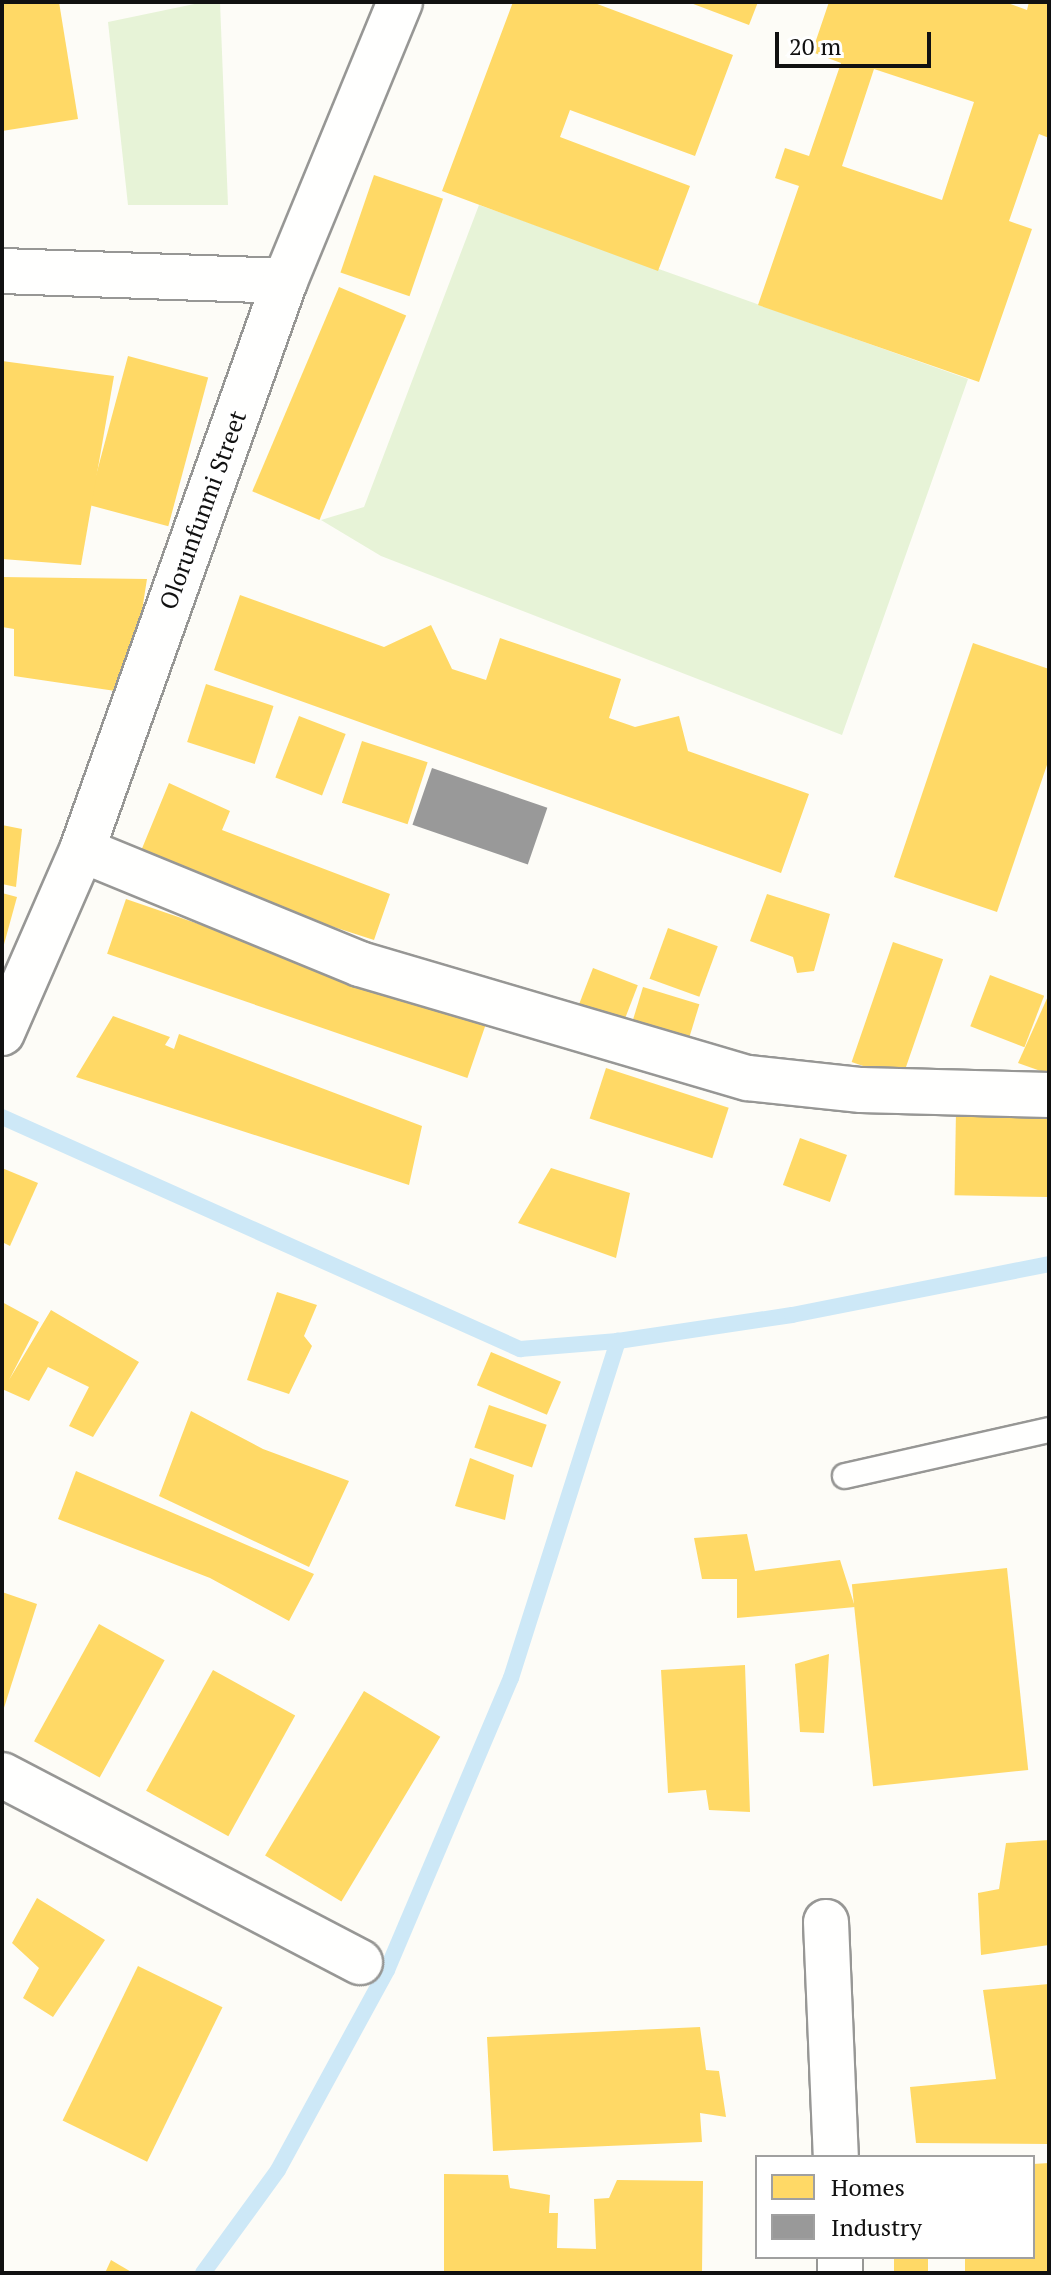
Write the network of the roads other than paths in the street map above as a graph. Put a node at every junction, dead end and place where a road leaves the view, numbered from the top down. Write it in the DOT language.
graph roads {
  1 [pos="400,2"];
  2 [pos="2,271"];
  3 [pos="285,281"];
  4 [pos="82,850"];
  5 [pos="5,1026"];
  6 [pos="1049,1095"];
  7 [pos="1049,1430"];
  8 [pos="845,1476"];
  9 [pos="2,1775"];
  10 [pos="826,1922"];
  11 [pos="360,1962"];
  12 [pos="836,2155"];
  1 -- 3 [label="street, Olorunfunmi Street"];
  2 -- 3 [label="street"];
  3 -- 4 [label="street, Olorunfunmi Street"];
  4 -- 5 [label="street, Olorunfunmi Street"];
  4 -- 6 [label="street"];
  7 -- 8 [label="lane"];
  9 -- 11 [label="street"];
  10 -- 12 [label="street"];
}
